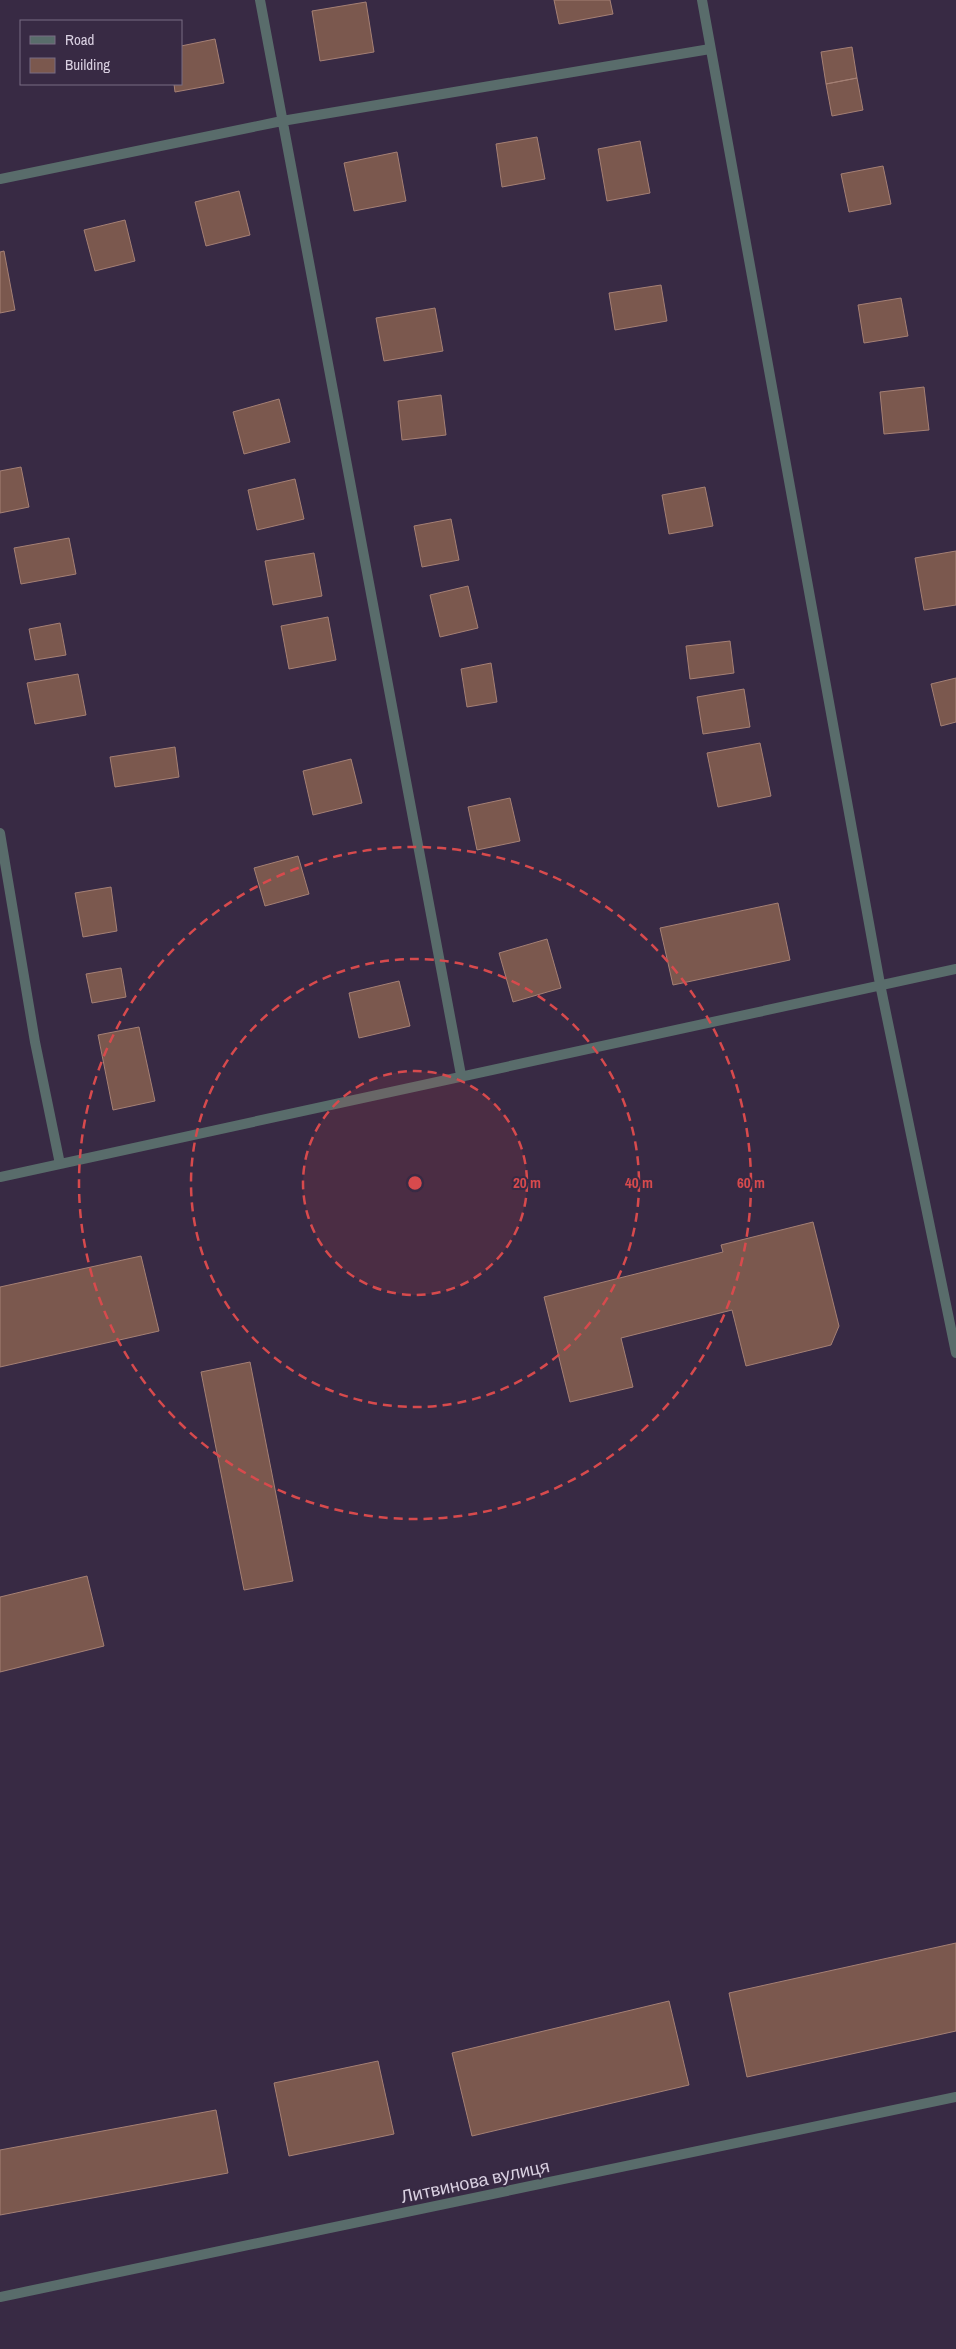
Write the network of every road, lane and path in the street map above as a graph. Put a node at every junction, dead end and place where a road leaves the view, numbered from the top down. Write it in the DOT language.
graph roads {
  1 [pos="260,0"];
  2 [pos="702,0"];
  3 [pos="710,49"];
  4 [pos="282,121"];
  5 [pos="0,179"];
  6 [pos="0,833"];
  7 [pos="956,968"];
  8 [pos="880,984"];
  9 [pos="461,1075"];
  10 [pos="60,1164"];
  11 [pos="0,1177"];
  12 [pos="956,1353"];
  13 [pos="956,2097"];
  14 [pos="0,2296"];
  1 -- 4 [label="street"];
  2 -- 3 [label="street"];
  3 -- 4 [label="street"];
  3 -- 8 [label="street"];
  4 -- 5 [label="street"];
  4 -- 9 [label="street"];
  6 -- 10 [label="street"];
  7 -- 8 [label="street"];
  8 -- 9 [label="street"];
  8 -- 12 [label="street"];
  9 -- 10 [label="street"];
  10 -- 11 [label="street"];
  13 -- 14 [label="street, Литвинова вулиця"];
}
